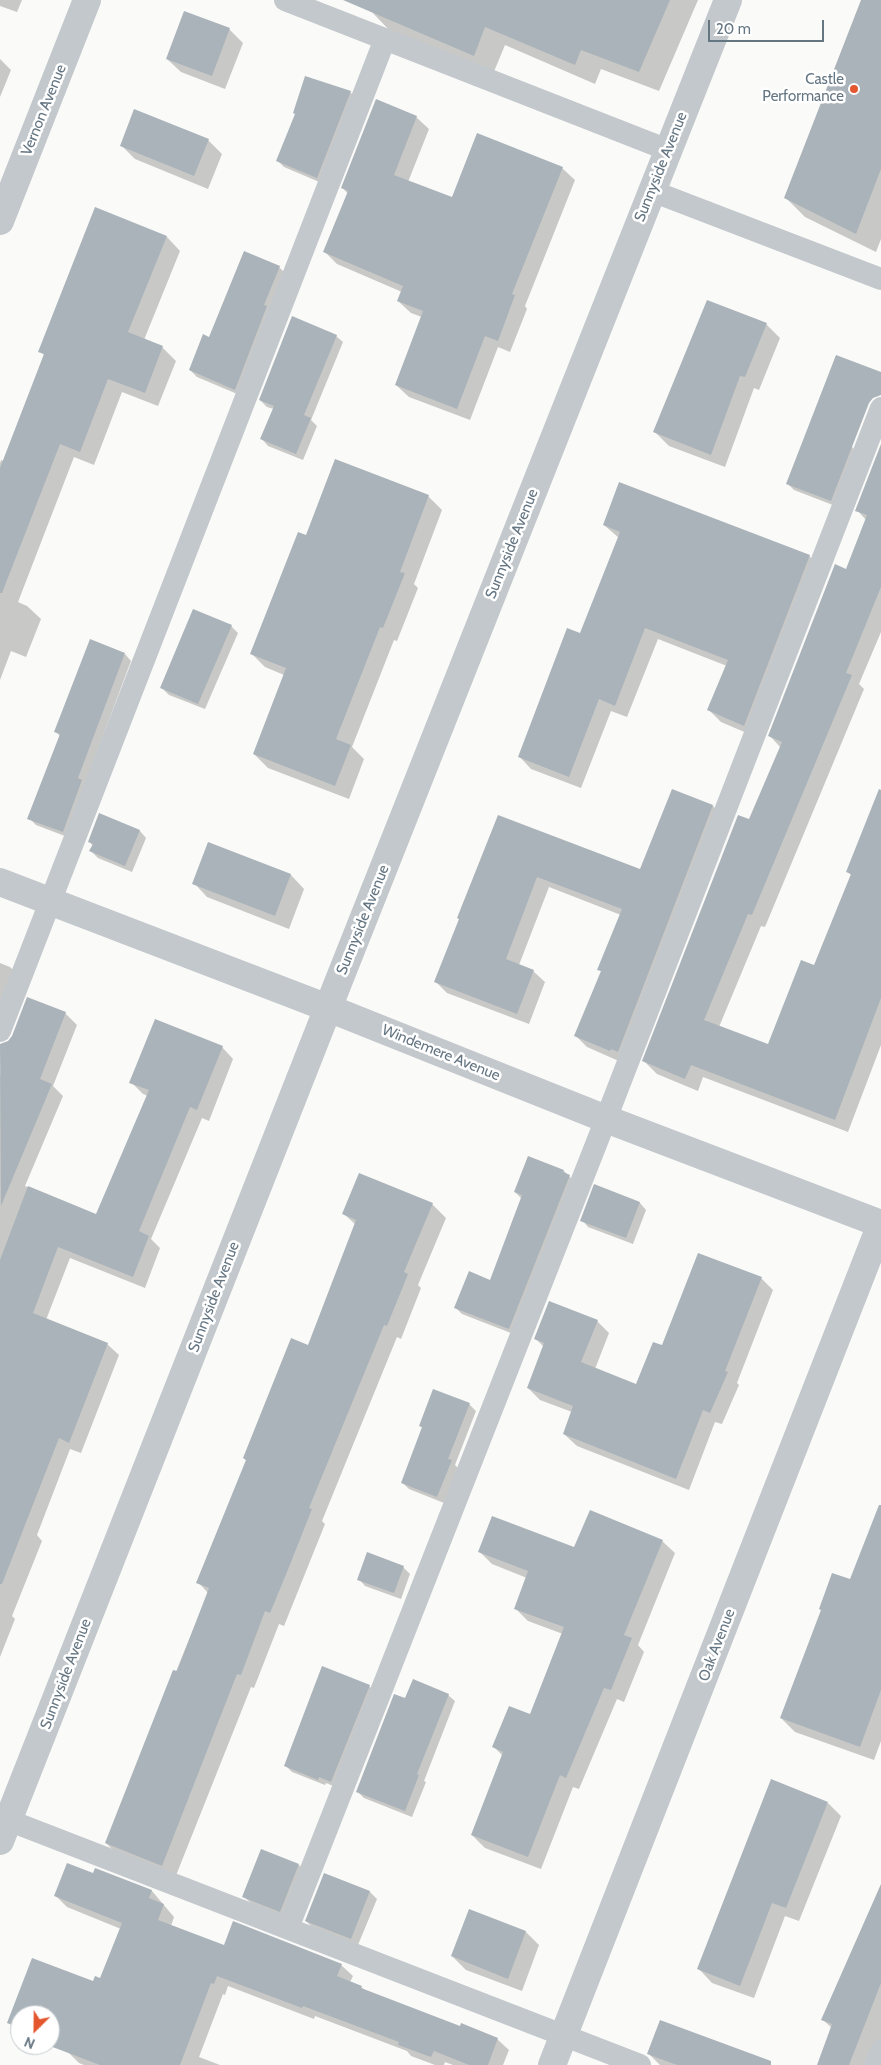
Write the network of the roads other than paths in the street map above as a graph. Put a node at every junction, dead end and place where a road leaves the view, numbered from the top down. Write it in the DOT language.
graph roads {
  1 [pos="87,0"];
  2 [pos="285,0"];
  3 [pos="728,0"];
  4 [pos="385,39"];
  5 [pos="668,150"];
  6 [pos="652,191"];
  7 [pos="0,221"];
  8 [pos="881,279"];
  9 [pos="881,408"];
  10 [pos="0,882"];
  11 [pos="50,902"];
  12 [pos="328,1008"];
  13 [pos="0,1031"];
  14 [pos="606,1119"];
  15 [pos="881,1224"];
  16 [pos="3,1826"];
  17 [pos="288,1928"];
  18 [pos="564,2035"];
  19 [pos="881,2050"];
  20 [pos="552,2065"];
  21 [pos="640,2065"];
  22 [pos="875,2065"];
  1 -- 7 [label="street, Vernon Avenue"];
  2 -- 4 [label="lane"];
  3 -- 5 [label="street, Sunnyside Avenue"];
  4 -- 5 [label="lane"];
  4 -- 11 [label="lane"];
  5 -- 6 [label="street, Sunnyside Avenue"];
  6 -- 8 [label="lane"];
  6 -- 12 [label="street, Sunnyside Avenue"];
  9 -- 14 [label="lane"];
  10 -- 11 [label="street, Windemere Avenue"];
  11 -- 12 [label="street, Windemere Avenue"];
  11 -- 13 [label="lane"];
  12 -- 14 [label="street, Windemere Avenue"];
  12 -- 16 [label="street, Sunnyside Avenue"];
  14 -- 15 [label="street, Windemere Avenue"];
  14 -- 17 [label="lane"];
  15 -- 18 [label="street, Oak Avenue"];
  16 -- 17 [label="lane"];
  17 -- 18 [label="lane"];
  18 -- 20 [label="street, Oak Avenue"];
  18 -- 21 [label="lane"];
  19 -- 22 [label="lane"];
}
